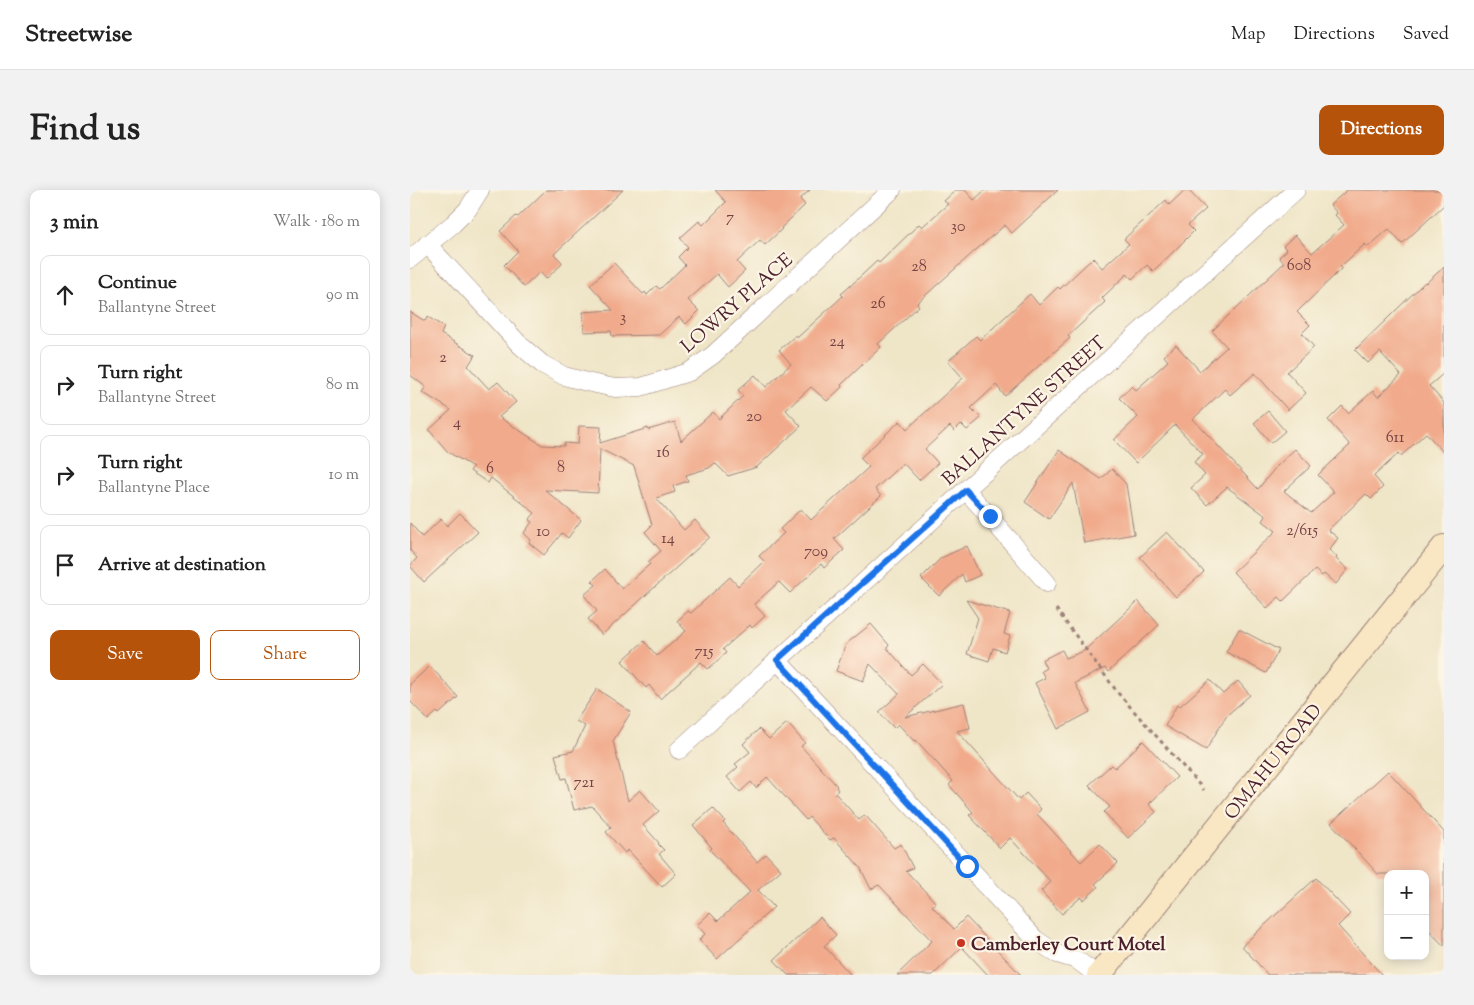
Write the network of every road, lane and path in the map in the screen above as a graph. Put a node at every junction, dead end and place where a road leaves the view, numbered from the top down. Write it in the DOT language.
graph roads {
  1 [pos="480,190"];
  2 [pos="892,190"];
  3 [pos="1296,190"];
  4 [pos="427,244"];
  5 [pos="410,259"];
  6 [pos="966,490"];
  7 [pos="1444,547"];
  8 [pos="1047,583"];
  9 [pos="1056,609"];
  10 [pos="777,660"];
  11 [pos="679,750"];
  12 [pos="1204,790"];
  13 [pos="1098,975"];
  1 -- 4 [label="street"];
  2 -- 4 [label="street, LOWRY PLACE"];
  3 -- 6 [label="street, BALLANTYNE STREET"];
  4 -- 5 [label="street"];
  6 -- 8 [label="street"];
  6 -- 10 [label="street, BALLANTYNE STREET"];
  7 -- 13 [label="main road, OMAHU ROAD"];
  9 -- 12 [label="path"];
  10 -- 11 [label="street, BALLANTYNE STREET"];
  10 -- 13 [label="street"];
}
